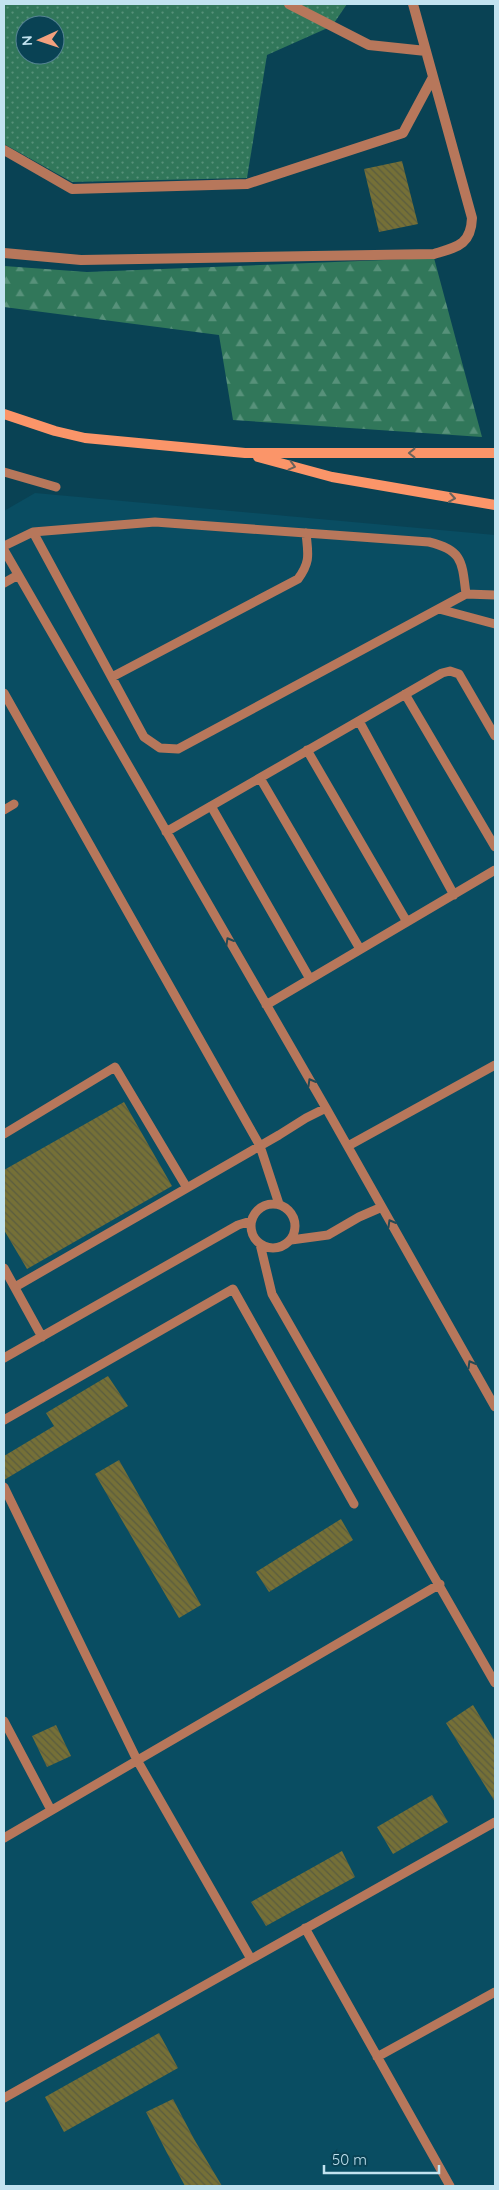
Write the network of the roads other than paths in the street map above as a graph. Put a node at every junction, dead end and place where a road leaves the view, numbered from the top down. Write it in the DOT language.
graph roads {
  1 [pos="289,4"];
  2 [pos="413,4"];
  3 [pos="426,51"];
  4 [pos="432,77"];
  5 [pos="4,150"];
  6 [pos="4,253"];
  7 [pos="4,414"];
  8 [pos="245,453"];
  9 [pos="495,453"];
  10 [pos="4,472"];
  11 [pos="56,487"];
  12 [pos="495,505"];
  13 [pos="33,532"];
  14 [pos="306,533"];
  15 [pos="4,548"];
  16 [pos="18,575"];
  17 [pos="4,583"];
  18 [pos="466,594"];
  19 [pos="495,595"];
  20 [pos="439,609"];
  21 [pos="495,624"];
  22 [pos="112,677"];
  23 [pos="4,693"];
  24 [pos="405,694"];
  25 [pos="359,721"];
  26 [pos="495,736"];
  27 [pos="308,750"];
  28 [pos="260,778"];
  29 [pos="14,804"];
  30 [pos="211,806"];
  31 [pos="4,810"];
  32 [pos="166,832"];
  33 [pos="495,848"];
  34 [pos="495,870"];
  35 [pos="454,895"];
  36 [pos="407,922"];
  37 [pos="360,949"];
  38 [pos="310,979"];
  39 [pos="266,1005"];
  40 [pos="495,1065"];
  41 [pos="326,1108"];
  42 [pos="4,1134"];
  43 [pos="260,1146"];
  44 [pos="348,1146"];
  45 [pos="187,1188"];
  46 [pos="279,1204"];
  47 [pos="382,1207"];
  48 [pos="251,1221"];
  49 [pos="291,1240"];
  50 [pos="260,1244"];
  51 [pos="4,1268"];
  52 [pos="15,1287"];
  53 [pos="42,1337"];
  54 [pos="4,1358"];
  55 [pos="495,1406"];
  56 [pos="4,1420"];
  57 [pos="4,1487"];
  58 [pos="354,1504"];
  59 [pos="440,1584"];
  60 [pos="495,1683"];
  61 [pos="4,1721"];
  62 [pos="137,1760"];
  63 [pos="51,1810"];
  64 [pos="495,1822"];
  65 [pos="4,1838"];
  66 [pos="305,1928"];
  67 [pos="250,1959"];
  68 [pos="495,1992"];
  69 [pos="377,2057"];
  70 [pos="4,2098"];
  71 [pos="450,2186"];
  1 -- 3 [label="street"];
  2 -- 3 [label="street"];
  3 -- 4 [label="street"];
  4 -- 5 [label="street"];
  4 -- 6 [label="street"];
  7 -- 8 [label="main road"];
  9 -- 8 [label="main road, one-way"];
  8 -- 12 [label="main road, one-way"];
  10 -- 11 [label="lane"];
  13 -- 14 [label="lane"];
  13 -- 15 [label="lane"];
  13 -- 22 [label="lane"];
  14 -- 18 [label="lane"];
  14 -- 22 [label="lane"];
  15 -- 16 [label="lane"];
  16 -- 17 [label="lane"];
  16 -- 32 [label="lane"];
  18 -- 19 [label="lane"];
  18 -- 20 [label="lane"];
  20 -- 21 [label="lane"];
  20 -- 22 [label="lane"];
  23 -- 43 [label="lane"];
  24 -- 25 [label="lane"];
  24 -- 26 [label="lane"];
  24 -- 33 [label="lane"];
  25 -- 27 [label="lane"];
  25 -- 35 [label="lane"];
  27 -- 28 [label="lane"];
  27 -- 36 [label="lane"];
  28 -- 30 [label="lane"];
  28 -- 37 [label="lane"];
  29 -- 31 [label="lane"];
  30 -- 32 [label="lane"];
  30 -- 38 [label="lane"];
  39 -- 32 [label="lane, one-way"];
  34 -- 35 [label="lane"];
  35 -- 36 [label="lane"];
  36 -- 37 [label="lane"];
  37 -- 38 [label="lane"];
  38 -- 39 [label="lane"];
  41 -- 39 [label="lane, one-way"];
  40 -- 44 [label="lane"];
  41 -- 43 [label="lane"];
  41 -- 44 [label="lane"];
  42 -- 45 [label="lane"];
  43 -- 45 [label="lane"];
  43 -- 46 [label="lane"];
  44 -- 47 [label="lane"];
  45 -- 52 [label="lane"];
  46 -- 48 [label="lane"];
  46 -- 49 [label="lane"];
  47 -- 49 [label="lane"];
  55 -- 47 [label="lane, one-way"];
  48 -- 50 [label="lane"];
  48 -- 53 [label="lane"];
  49 -- 50 [label="lane"];
  50 -- 59 [label="lane"];
  51 -- 52 [label="lane"];
  52 -- 53 [label="lane"];
  53 -- 54 [label="lane"];
  56 -- 58 [label="lane"];
  57 -- 62 [label="lane"];
  59 -- 60 [label="lane"];
  59 -- 62 [label="lane"];
  61 -- 63 [label="lane"];
  62 -- 63 [label="lane"];
  62 -- 67 [label="lane"];
  63 -- 65 [label="lane"];
  64 -- 66 [label="lane"];
  66 -- 67 [label="lane"];
  66 -- 69 [label="lane"];
  67 -- 70 [label="lane"];
  68 -- 69 [label="lane"];
  69 -- 71 [label="lane"];
}
